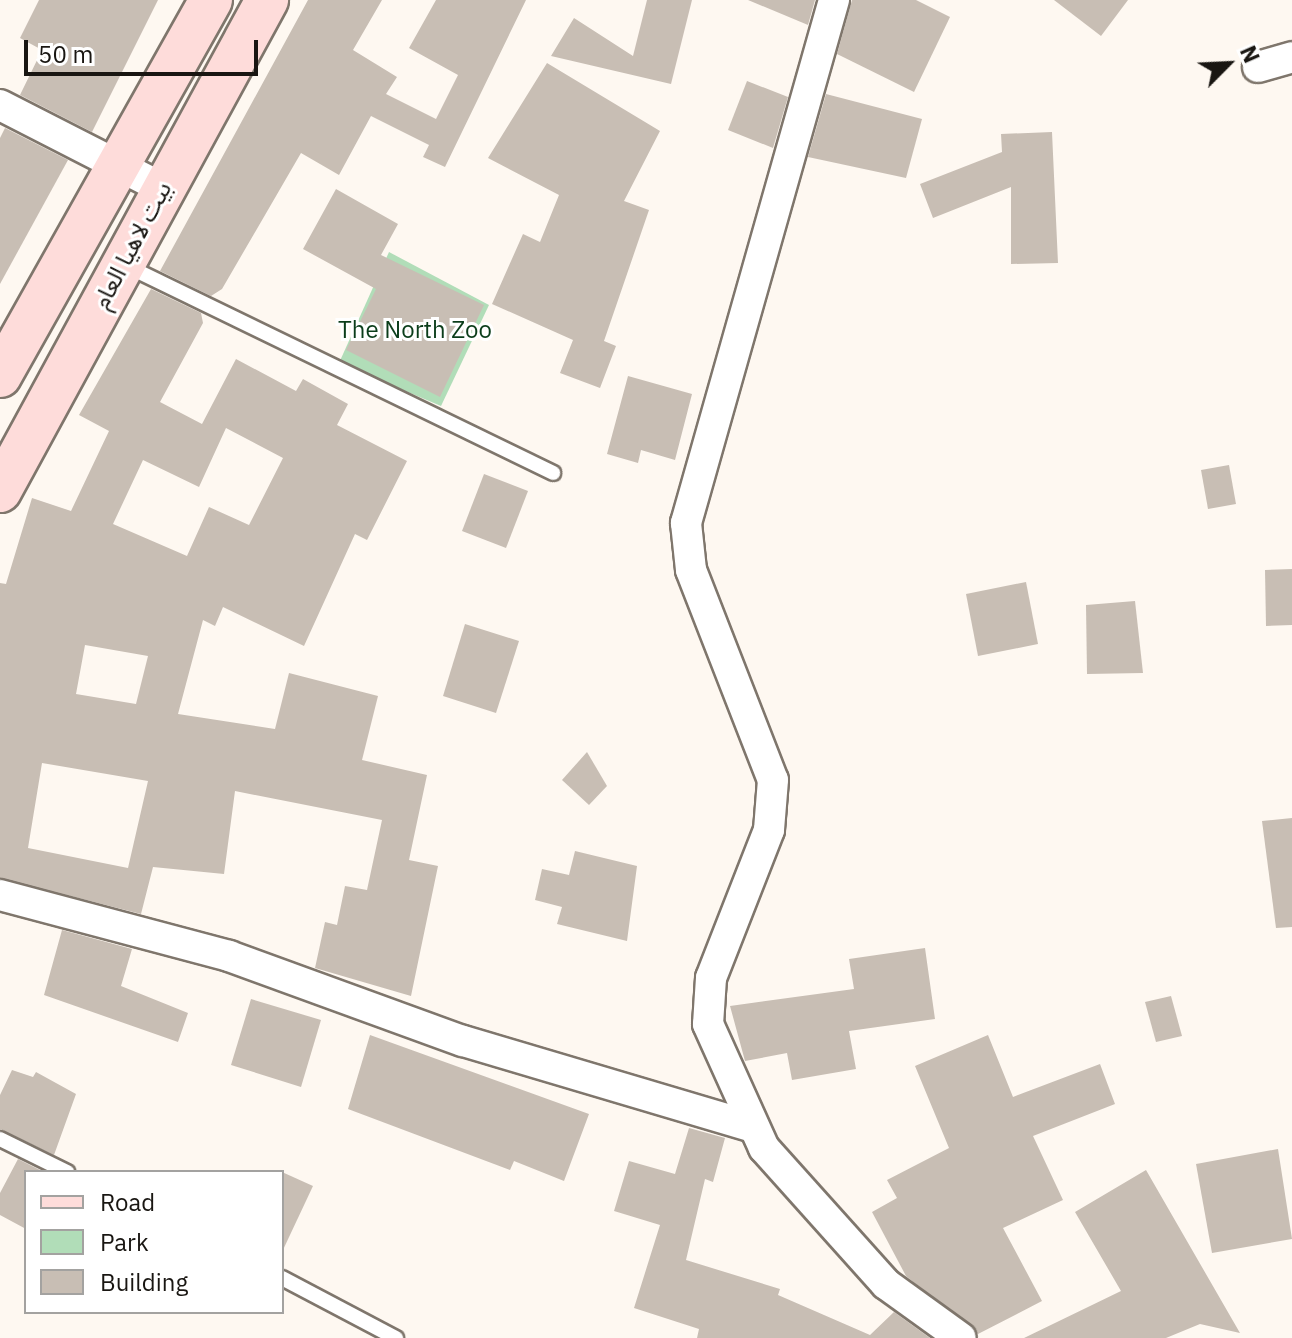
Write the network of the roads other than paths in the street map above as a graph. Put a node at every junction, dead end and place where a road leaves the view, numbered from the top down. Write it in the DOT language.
graph roads {
  1 [pos="211,0"];
  2 [pos="267,0"];
  3 [pos="834,0"];
  4 [pos="1292,57"];
  5 [pos="1258,67"];
  6 [pos="0,105"];
  7 [pos="120,169"];
  8 [pos="162,188"];
  9 [pos="121,264"];
  10 [pos="0,376"];
  11 [pos="553,473"];
  12 [pos="0,491"];
  13 [pos="0,895"];
  14 [pos="754,1127"];
  15 [pos="0,1139"];
  16 [pos="63,1170"];
  17 [pos="284,1279"];
  18 [pos="396,1338"];
  19 [pos="961,1338"];
  1 -- 7 [label="main road, بيت لاهيا العام"];
  2 -- 8 [label="main road, بيت لاهيا العام"];
  3 -- 14 [label="street"];
  4 -- 5 [label="street"];
  6 -- 7 [label="street"];
  7 -- 8 [label="street"];
  7 -- 10 [label="main road, بيت لاهيا العام"];
  8 -- 9 [label="main road, بيت لاهيا العام"];
  9 -- 11 [label="lane"];
  9 -- 12 [label="main road, بيت لاهيا العام"];
  13 -- 14 [label="street"];
  14 -- 19 [label="street"];
  15 -- 16 [label="lane"];
  17 -- 18 [label="lane"];
}
